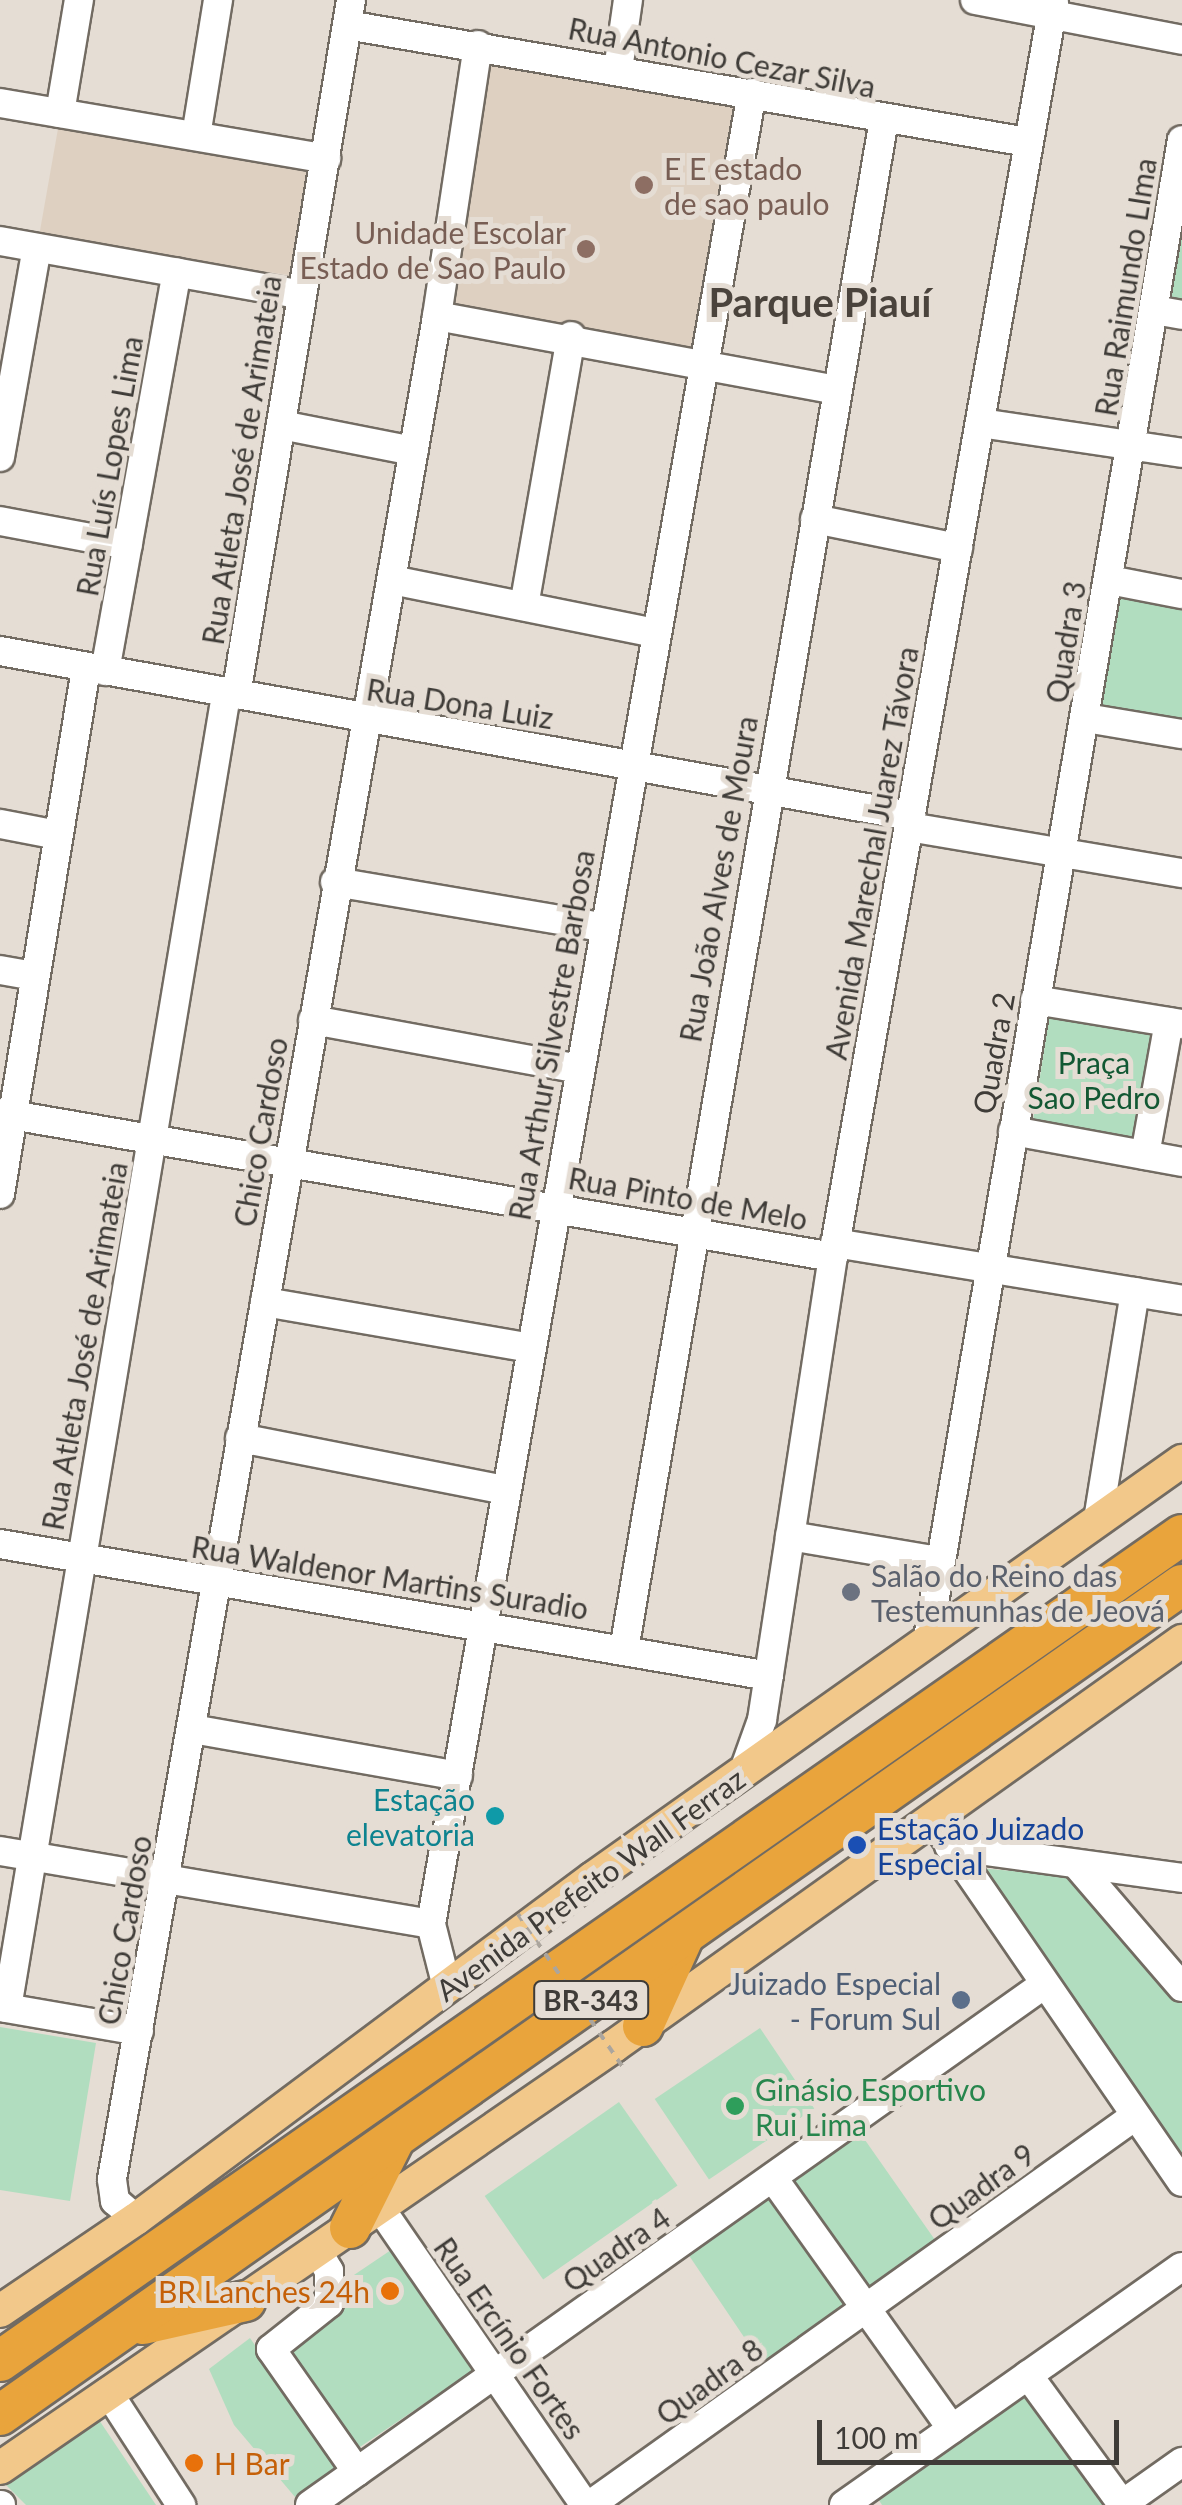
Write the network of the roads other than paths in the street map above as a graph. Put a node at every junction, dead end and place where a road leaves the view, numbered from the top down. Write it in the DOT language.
graph roads {
  1 [pos="79,0"];
  2 [pos="218,0"];
  3 [pos="628,0"];
  4 [pos="975,0"];
  5 [pos="1053,8"];
  6 [pos="349,12"];
  7 [pos="1182,40"];
  8 [pos="478,45"];
  9 [pos="618,70"];
  10 [pos="752,93"];
  11 [pos="0,102"];
  12 [pos="60,113"];
  13 [pos="884,120"];
  14 [pos="196,136"];
  15 [pos="1182,140"];
  16 [pos="1027,142"];
  17 [pos="326,158"];
  18 [pos="1179,179"];
  19 [pos="0,241"];
  20 [pos="37,248"];
  21 [pos="178,272"];
  22 [pos="299,294"];
  23 [pos="1154,310"];
  24 [pos="1182,315"];
  25 [pos="438,316"];
  26 [pos="571,336"];
  27 [pos="705,364"];
  28 [pos="835,390"];
  29 [pos="980,423"];
  30 [pos="281,425"];
  31 [pos="1132,444"];
  32 [pos="413,451"];
  33 [pos="1182,453"];
  34 [pos="0,456"];
  35 [pos="814,519"];
  36 [pos="0,521"];
  37 [pos="128,545"];
  38 [pos="958,548"];
  39 [pos="392,580"];
  40 [pos="1109,580"];
  41 [pos="1182,594"];
  42 [pos="524,606"];
  43 [pos="654,633"];
  44 [pos="0,651"];
  45 [pos="96,670"];
  46 [pos="231,695"];
  47 [pos="1086,718"];
  48 [pos="364,720"];
  49 [pos="1182,734"];
  50 [pos="632,764"];
  51 [pos="766,790"];
  52 [pos="910,821"];
  53 [pos="0,824"];
  54 [pos="57,836"];
  55 [pos="1060,851"];
  56 [pos="1182,873"];
  57 [pos="334,882"];
  58 [pos="602,927"];
  59 [pos="0,970"];
  60 [pos="34,976"];
  61 [pos="1035,1000"];
  62 [pos="312,1020"];
  63 [pos="1176,1023"];
  64 [pos="580,1069"];
  65 [pos="6,1114"];
  66 [pos="1013,1131"];
  67 [pos="152,1142"];
  68 [pos="1145,1154"];
  69 [pos="287,1161"];
  70 [pos="1182,1162"];
  71 [pos="0,1194"];
  72 [pos="554,1206"];
  73 [pos="691,1229"];
  74 [pos="834,1250"];
  75 [pos="989,1265"];
  76 [pos="1136,1292"];
  77 [pos="1182,1300"];
  78 [pos="265,1302"];
  79 [pos="531,1348"];
  80 [pos="240,1438"];
  81 [pos="1182,1461"];
  82 [pos="506,1490"];
  83 [pos="1098,1520"];
  84 [pos="1182,1535"];
  85 [pos="790,1536"];
  86 [pos="0,1544"];
  87 [pos="79,1559"];
  88 [pos="938,1561"];
  89 [pos="216,1581"];
  90 [pos="1182,1584"];
  91 [pos="482,1625"];
  92 [pos="928,1638"];
  93 [pos="1182,1641"];
  94 [pos="624,1650"];
  95 [pos="769,1676"];
  96 [pos="192,1729"];
  97 [pos="772,1732"];
  98 [pos="458,1776"];
  99 [pos="941,1833"];
  100 [pos="0,1851"];
  101 [pos="29,1856"];
  102 [pos="1077,1864"];
  103 [pos="1182,1878"];
  104 [pos="166,1879"];
  105 [pos="431,1924"];
  106 [pos="684,1935"];
  107 [pos="1042,1986"];
  108 [pos="447,1987"];
  109 [pos="1182,1987"];
  110 [pos="3,2008"];
  111 [pos="643,2026"];
  112 [pos="139,2031"];
  113 [pos="1135,2116"];
  114 [pos="396,2136"];
  115 [pos="773,2178"];
  116 [pos="1182,2182"];
  117 [pos="365,2218"];
  118 [pos="136,2219"];
  119 [pos="318,2252"];
  120 [pos="1182,2267"];
  121 [pos="245,2302"];
  122 [pos="865,2309"];
  123 [pos="0,2311"];
  124 [pos="125,2328"];
  125 [pos="0,2361"];
  126 [pos="496,2373"];
  127 [pos="1028,2375"];
  128 [pos="108,2392"];
  129 [pos="0,2415"];
  130 [pos="952,2429"];
  131 [pos="1182,2462"];
  132 [pos="0,2468"];
  133 [pos="358,2472"];
  134 [pos="860,2500"];
  135 [pos="1121,2504"];
  136 [pos="181,2505"];
  137 [pos="310,2505"];
  138 [pos="588,2505"];
  1 -- 12 [label="street"];
  2 -- 14 [label="street"];
  3 -- 9 [label="street"];
  4 -- 5 [label="street"];
  5 -- 7 [label="street"];
  5 -- 16 [label="street, Avenida Marechal Juarez Távora"];
  6 -- 8 [label="street, Rua Antonio Cezar Silva"];
  6 -- 17 [label="street, Rua Atleta José de Arimateia"];
  8 -- 9 [label="street, Rua Antonio Cezar Silva"];
  8 -- 25 [label="street, Chico Cardoso"];
  9 -- 10 [label="street, Rua Antonio Cezar Silva"];
  10 -- 13 [label="street, Rua Antonio Cezar Silva"];
  10 -- 27 [label="street, Rua Arthur Silvestre Barbosa"];
  11 -- 12 [label="street"];
  12 -- 14 [label="street"];
  13 -- 16 [label="street, Rua Antonio Cezar Silva"];
  13 -- 28 [label="street, Rua João Alves de Moura"];
  14 -- 17 [label="street"];
  15 -- 18 [label="street, Rua Raimundo LIma"];
  16 -- 29 [label="street, Avenida Marechal Juarez Távora"];
  17 -- 22 [label="street, Rua Atleta José de Arimateia"];
  18 -- 23 [label="street, Rua Raimundo LIma"];
  19 -- 20 [label="street"];
  20 -- 21 [label="street"];
  20 -- 34 [label="street"];
  21 -- 22 [label="street"];
  21 -- 37 [label="street, Rua Luís Lopes Lima"];
  22 -- 30 [label="street, Rua Atleta José de Arimateia"];
  23 -- 24 [label="street"];
  23 -- 31 [label="street, Rua Raimundo LIma"];
  25 -- 26 [label="street"];
  25 -- 32 [label="street, Chico Cardoso"];
  26 -- 27 [label="street"];
  26 -- 42 [label="street"];
  27 -- 28 [label="street"];
  27 -- 43 [label="street, Rua Arthur Silvestre Barbosa"];
  28 -- 35 [label="street, Rua João Alves de Moura"];
  29 -- 31 [label="street"];
  29 -- 38 [label="street, Avenida Marechal Juarez Távora"];
  30 -- 32 [label="street"];
  30 -- 46 [label="street, Rua Atleta José de Arimateia"];
  31 -- 33 [label="street"];
  31 -- 40 [label="street, Quadra 3"];
  32 -- 39 [label="street, Chico Cardoso"];
  35 -- 38 [label="street"];
  35 -- 51 [label="street, Rua João Alves de Moura"];
  36 -- 37 [label="street"];
  37 -- 45 [label="street, Rua Luís Lopes Lima"];
  38 -- 52 [label="street, Avenida Marechal Juarez Távora"];
  39 -- 42 [label="street"];
  39 -- 48 [label="street, Chico Cardoso"];
  40 -- 41 [label="street"];
  40 -- 47 [label="street, Quadra 3"];
  42 -- 43 [label="street"];
  43 -- 50 [label="street, Rua Arthur Silvestre Barbosa"];
  44 -- 45 [label="street, Rua Dona Luiz"];
  45 -- 46 [label="street, Rua Dona Luiz"];
  45 -- 54 [label="street, Rua Luís Lopes Lima"];
  46 -- 48 [label="street, Rua Dona Luiz"];
  46 -- 67 [label="street, Rua Atleta José de Arimateia"];
  47 -- 49 [label="street"];
  47 -- 55 [label="street, Quadra 3"];
  48 -- 50 [label="street, Rua Dona Luiz"];
  48 -- 57 [label="street, Chico Cardoso"];
  50 -- 51 [label="street, Rua Dona Luiz"];
  50 -- 58 [label="street, Rua Arthur Silvestre Barbosa"];
  51 -- 52 [label="street, Rua Dona Luiz"];
  51 -- 73 [label="street, Rua João Alves de Moura"];
  52 -- 55 [label="street, Rua Dona Luiz"];
  52 -- 74 [label="street, Avenida Marechal Juarez Távora"];
  53 -- 54 [label="street"];
  54 -- 60 [label="street, Rua Luís Lopes Lima"];
  55 -- 56 [label="street, Rua Dona Luiz"];
  55 -- 61 [label="street, Quadra 2"];
  57 -- 58 [label="street"];
  57 -- 62 [label="street, Chico Cardoso"];
  58 -- 64 [label="street, Rua Arthur Silvestre Barbosa"];
  59 -- 60 [label="street"];
  60 -- 65 [label="street, Rua Luís Lopes Lima"];
  61 -- 63 [label="street"];
  61 -- 66 [label="street, Quadra 2"];
  62 -- 64 [label="street"];
  62 -- 69 [label="street, Chico Cardoso"];
  63 -- 68 [label="street"];
  64 -- 72 [label="street, Rua Arthur Silvestre Barbosa"];
  65 -- 67 [label="street, Rua Pinto de Melo"];
  65 -- 71 [label="street, Rua Luís Lopes Lima"];
  66 -- 68 [label="street"];
  66 -- 75 [label="street, Quadra 2"];
  67 -- 69 [label="street, Rua Pinto de Melo"];
  67 -- 87 [label="street, Rua Atleta José de Arimateia"];
  68 -- 70 [label="street"];
  69 -- 72 [label="street, Rua Pinto de Melo"];
  69 -- 78 [label="street, Chico Cardoso"];
  72 -- 73 [label="street, Rua Pinto de Melo"];
  72 -- 79 [label="street, Rua Arthur Silvestre Barbosa"];
  73 -- 74 [label="street, Rua Pinto de Melo"];
  73 -- 94 [label="street, Rua João Alves de Moura"];
  74 -- 75 [label="street, Rua Pinto de Melo"];
  74 -- 85 [label="street, Avenida Marechal Juarez Távora"];
  75 -- 76 [label="street, Rua Pinto de Melo"];
  75 -- 88 [label="street, Quadra 2"];
  76 -- 77 [label="street, Rua Pinto de Melo"];
  76 -- 83 [label="street"];
  78 -- 79 [label="street"];
  78 -- 80 [label="street, Chico Cardoso"];
  79 -- 82 [label="street, Rua Arthur Silvestre Barbosa"];
  80 -- 82 [label="street"];
  80 -- 89 [label="street, Chico Cardoso"];
  81 -- 83 [label="main road, Avenida Prefeito Wall Ferraz"];
  82 -- 91 [label="street, Rua Arthur Silvestre Barbosa"];
  83 -- 92 [label="main road, Avenida Prefeito Wall Ferraz"];
  84 -- 125 [label="highway, Avenida Prefeito Wall Ferraz / BR-343"];
  85 -- 88 [label="street"];
  85 -- 95 [label="street, Avenida Marechal Juarez Távora"];
  86 -- 87 [label="street, Rua Waldenor Martins Suradio"];
  87 -- 89 [label="street, Rua Waldenor Martins Suradio"];
  87 -- 101 [label="street, Rua Atleta José de Arimateia"];
  88 -- 92 [label="street"];
  89 -- 91 [label="street, Rua Waldenor Martins Suradio"];
  89 -- 96 [label="street, Chico Cardoso"];
  90 -- 106 [label="highway, BR-343"];
  91 -- 94 [label="street, Rua Waldenor Martins Suradio"];
  91 -- 98 [label="street, Rua Arthur Silvestre Barbosa"];
  92 -- 97 [label="main road, Avenida Prefeito Wall Ferraz"];
  93 -- 99 [label="main road"];
  94 -- 95 [label="street, Rua Waldenor Martins Suradio"];
  95 -- 97 [label="street, Avenida Marechal Juarez Távora"];
  96 -- 98 [label="street"];
  96 -- 104 [label="street, Chico Cardoso"];
  97 -- 108 [label="main road, Avenida Prefeito Wall Ferraz"];
  98 -- 105 [label="street, Rua Arthur Silvestre Barbosa"];
  99 -- 102 [label="street"];
  99 -- 107 [label="street"];
  99 -- 111 [label="main road"];
  100 -- 101 [label="street"];
  101 -- 104 [label="street"];
  101 -- 110 [label="street, Rua Atleta José de Arimateia"];
  102 -- 103 [label="street"];
  102 -- 109 [label="street"];
  104 -- 105 [label="street"];
  104 -- 112 [label="street, Chico Cardoso"];
  105 -- 108 [label="street, Rua Arthur Silvestre Barbosa"];
  106 -- 111 [label="highway"];
  106 -- 114 [label="highway, BR-343"];
  107 -- 113 [label="street"];
  107 -- 115 [label="street, Quadra 4"];
  108 -- 118 [label="main road, Avenida Prefeito Wall Ferraz"];
  110 -- 112 [label="street"];
  111 -- 117 [label="main road"];
  112 -- 118 [label="street, Chico Cardoso"];
  113 -- 116 [label="street"];
  113 -- 122 [label="street, Quadra 9"];
  114 -- 117 [label="highway"];
  114 -- 124 [label="highway, BR-343"];
  115 -- 122 [label="street"];
  115 -- 126 [label="street, Quadra 4"];
  117 -- 119 [label="main road"];
  117 -- 126 [label="street, Rua Ercínio Fortes"];
  118 -- 123 [label="main road, Avenida Prefeito Wall Ferraz"];
  119 -- 121 [label="main road"];
  119 -- 133 [label="street"];
  120 -- 127 [label="street"];
  121 -- 124 [label="highway"];
  121 -- 128 [label="main road"];
  122 -- 130 [label="street"];
  122 -- 138 [label="street, Quadra 8"];
  124 -- 129 [label="highway, BR-343"];
  126 -- 133 [label="street"];
  126 -- 138 [label="street, Rua Ercínio Fortes"];
  127 -- 130 [label="street"];
  127 -- 135 [label="street"];
  128 -- 132 [label="main road"];
  128 -- 136 [label="street"];
  130 -- 134 [label="street"];
  131 -- 135 [label="street"];
  133 -- 137 [label="street"];
}
